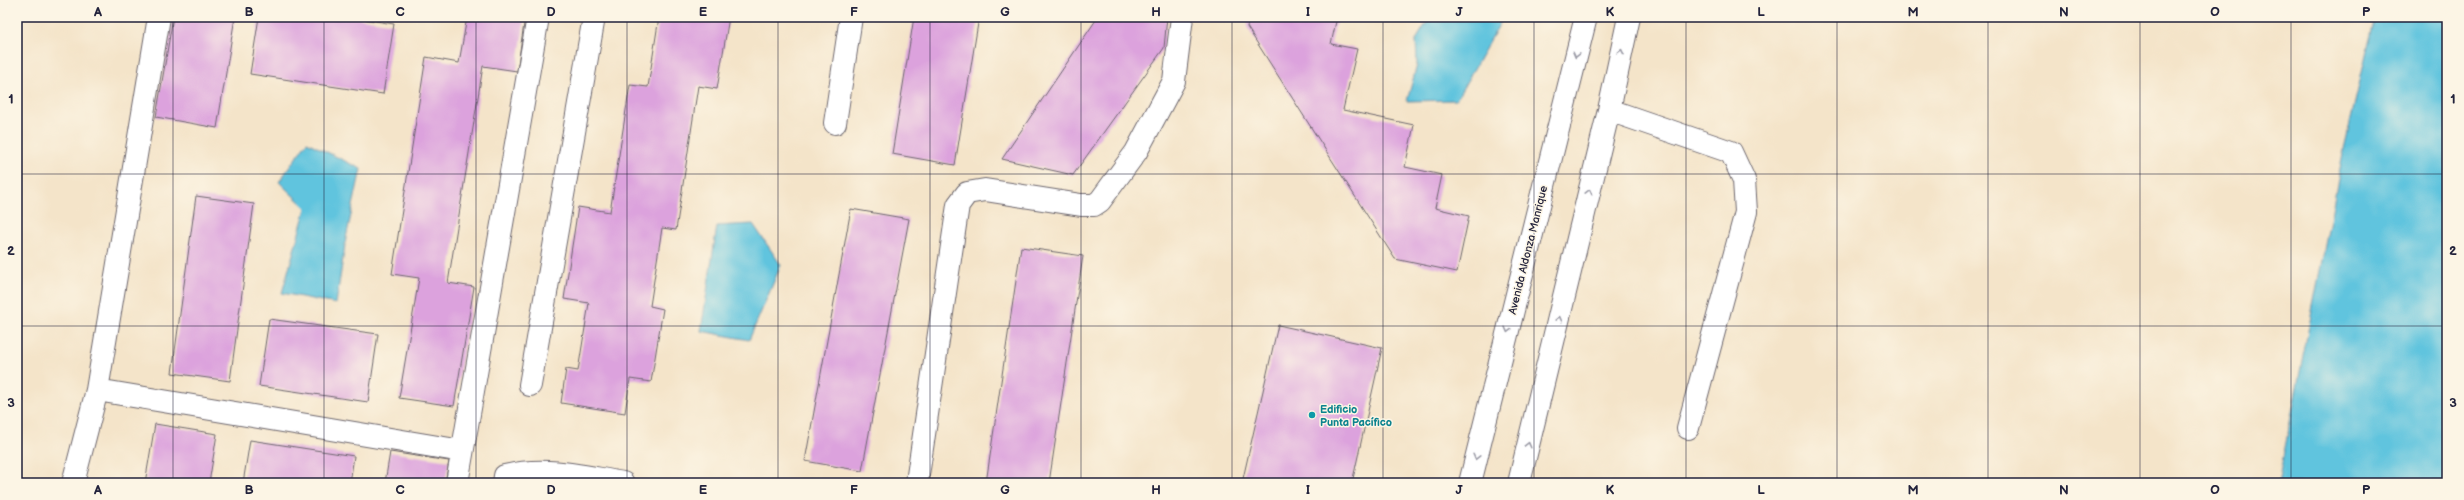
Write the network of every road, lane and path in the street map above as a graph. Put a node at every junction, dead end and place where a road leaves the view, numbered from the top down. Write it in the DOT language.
graph roads {
  1 [pos="159,17"];
  2 [pos="538,17"];
  3 [pos="594,17"];
  4 [pos="851,17"];
  5 [pos="1182,17"];
  6 [pos="1586,17"];
  7 [pos="1629,17"];
  8 [pos="1609,110"];
  9 [pos="835,123"];
  10 [pos="530,385"];
  11 [pos="97,390"];
  12 [pos="1688,428"];
  13 [pos="462,451"];
  14 [pos="917,482"];
  15 [pos="73,483"];
  16 [pos="457,483"];
  17 [pos="504,483"];
  18 [pos="624,483"];
  19 [pos="1470,483"];
  20 [pos="1519,483"];
  1 -- 11 [label="street"];
  2 -- 13 [label="street"];
  3 -- 10 [label="street"];
  4 -- 9 [label="street"];
  5 -- 14 [label="street"];
  6 -- 19 [label="street, Avenida Aldonza Manrique, one-way"];
  8 -- 7 [label="street, one-way"];
  8 -- 12 [label="street"];
  20 -- 8 [label="street, one-way"];
  11 -- 13 [label="street"];
  11 -- 15 [label="street"];
  13 -- 16 [label="street"];
  17 -- 18 [label="street"];
}
